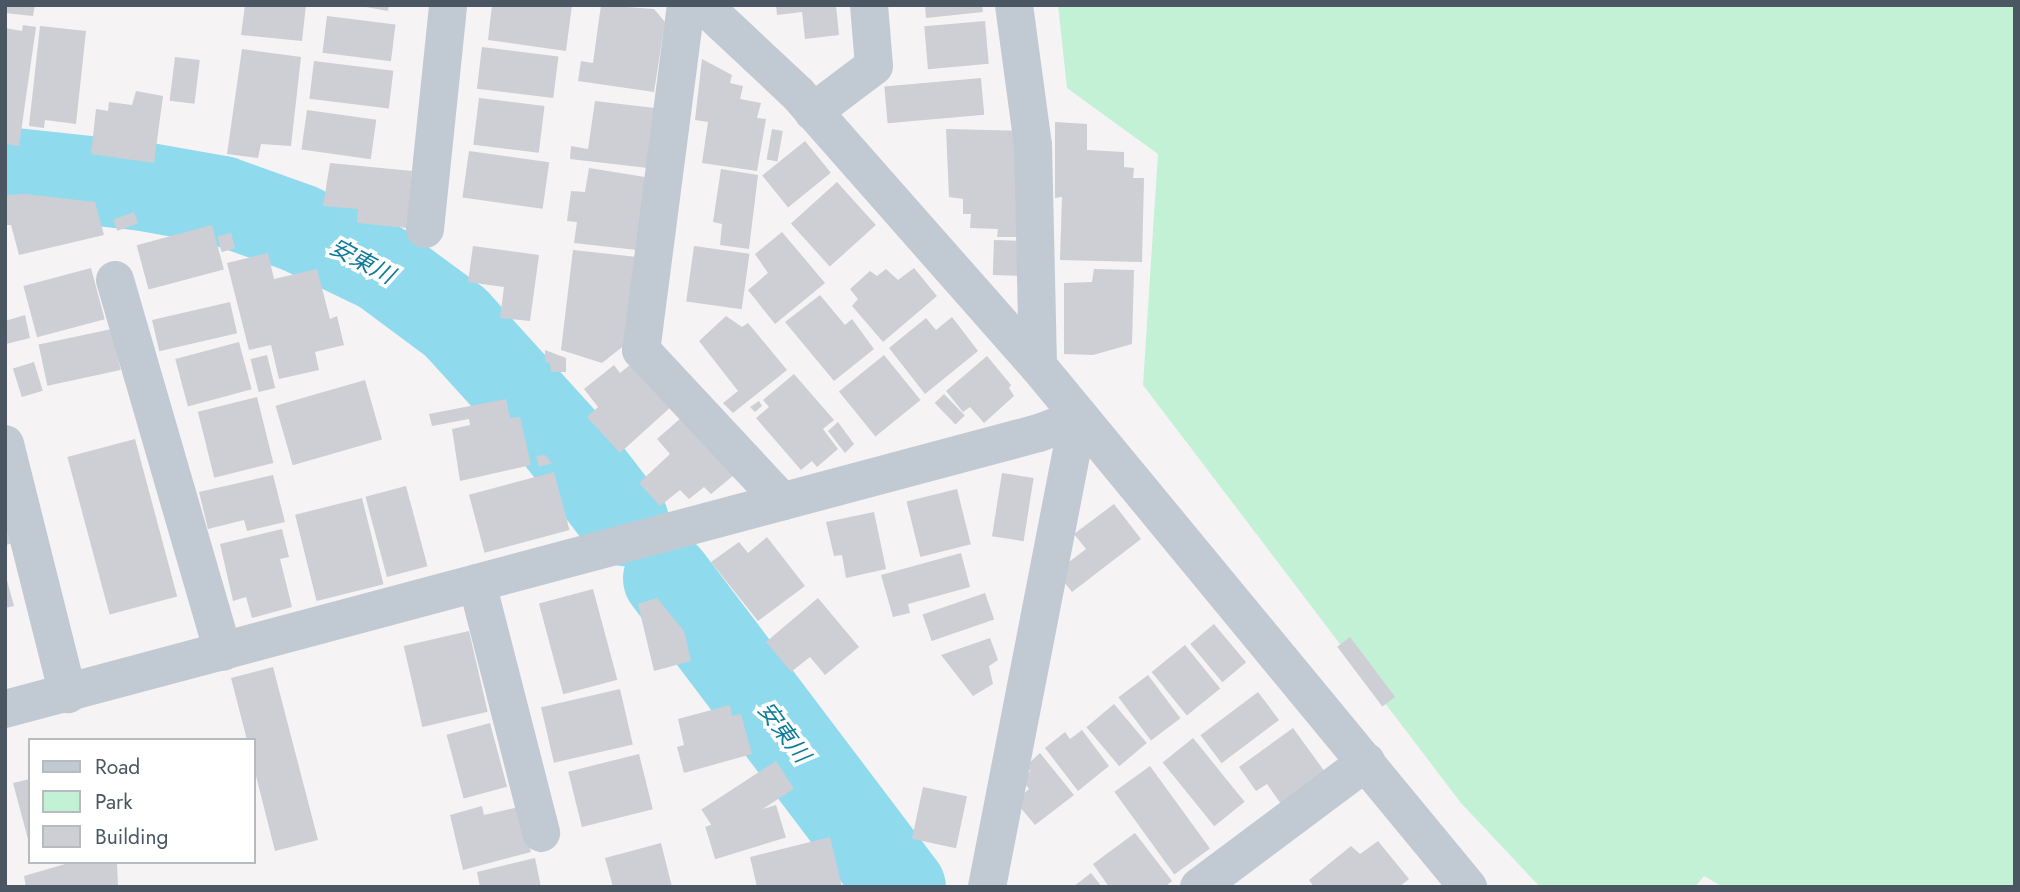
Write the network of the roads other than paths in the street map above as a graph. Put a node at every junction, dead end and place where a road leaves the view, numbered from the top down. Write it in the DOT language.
graph roads {
  1 [pos="448,5"];
  2 [pos="686,5"];
  3 [pos="703,5"];
  4 [pos="869,5"];
  5 [pos="1014,5"];
  6 [pos="813,112"];
  7 [pos="425,229"];
  8 [pos="115,280"];
  9 [pos="1038,366"];
  10 [pos="1078,418"];
  11 [pos="5,444"];
  12 [pos="782,501"];
  13 [pos="477,583"];
  14 [pos="223,652"];
  15 [pos="68,694"];
  16 [pos="5,709"];
  17 [pos="1366,762"];
  18 [pos="541,833"];
  19 [pos="1450,881"];
  20 [pos="987,887"];
  21 [pos="1199,887"];
  1 -- 7 [label="street"];
  2 -- 12 [label="street"];
  3 -- 6 [label="street"];
  4 -- 6 [label="street"];
  5 -- 9 [label="street"];
  6 -- 9 [label="street"];
  8 -- 14 [label="street"];
  9 -- 10 [label="street"];
  10 -- 12 [label="street"];
  10 -- 17 [label="street"];
  10 -- 20 [label="street"];
  11 -- 15 [label="street"];
  12 -- 13 [label="street"];
  13 -- 14 [label="street"];
  13 -- 18 [label="street"];
  14 -- 15 [label="street"];
  15 -- 16 [label="street"];
  17 -- 19 [label="street"];
  17 -- 21 [label="street"];
}
